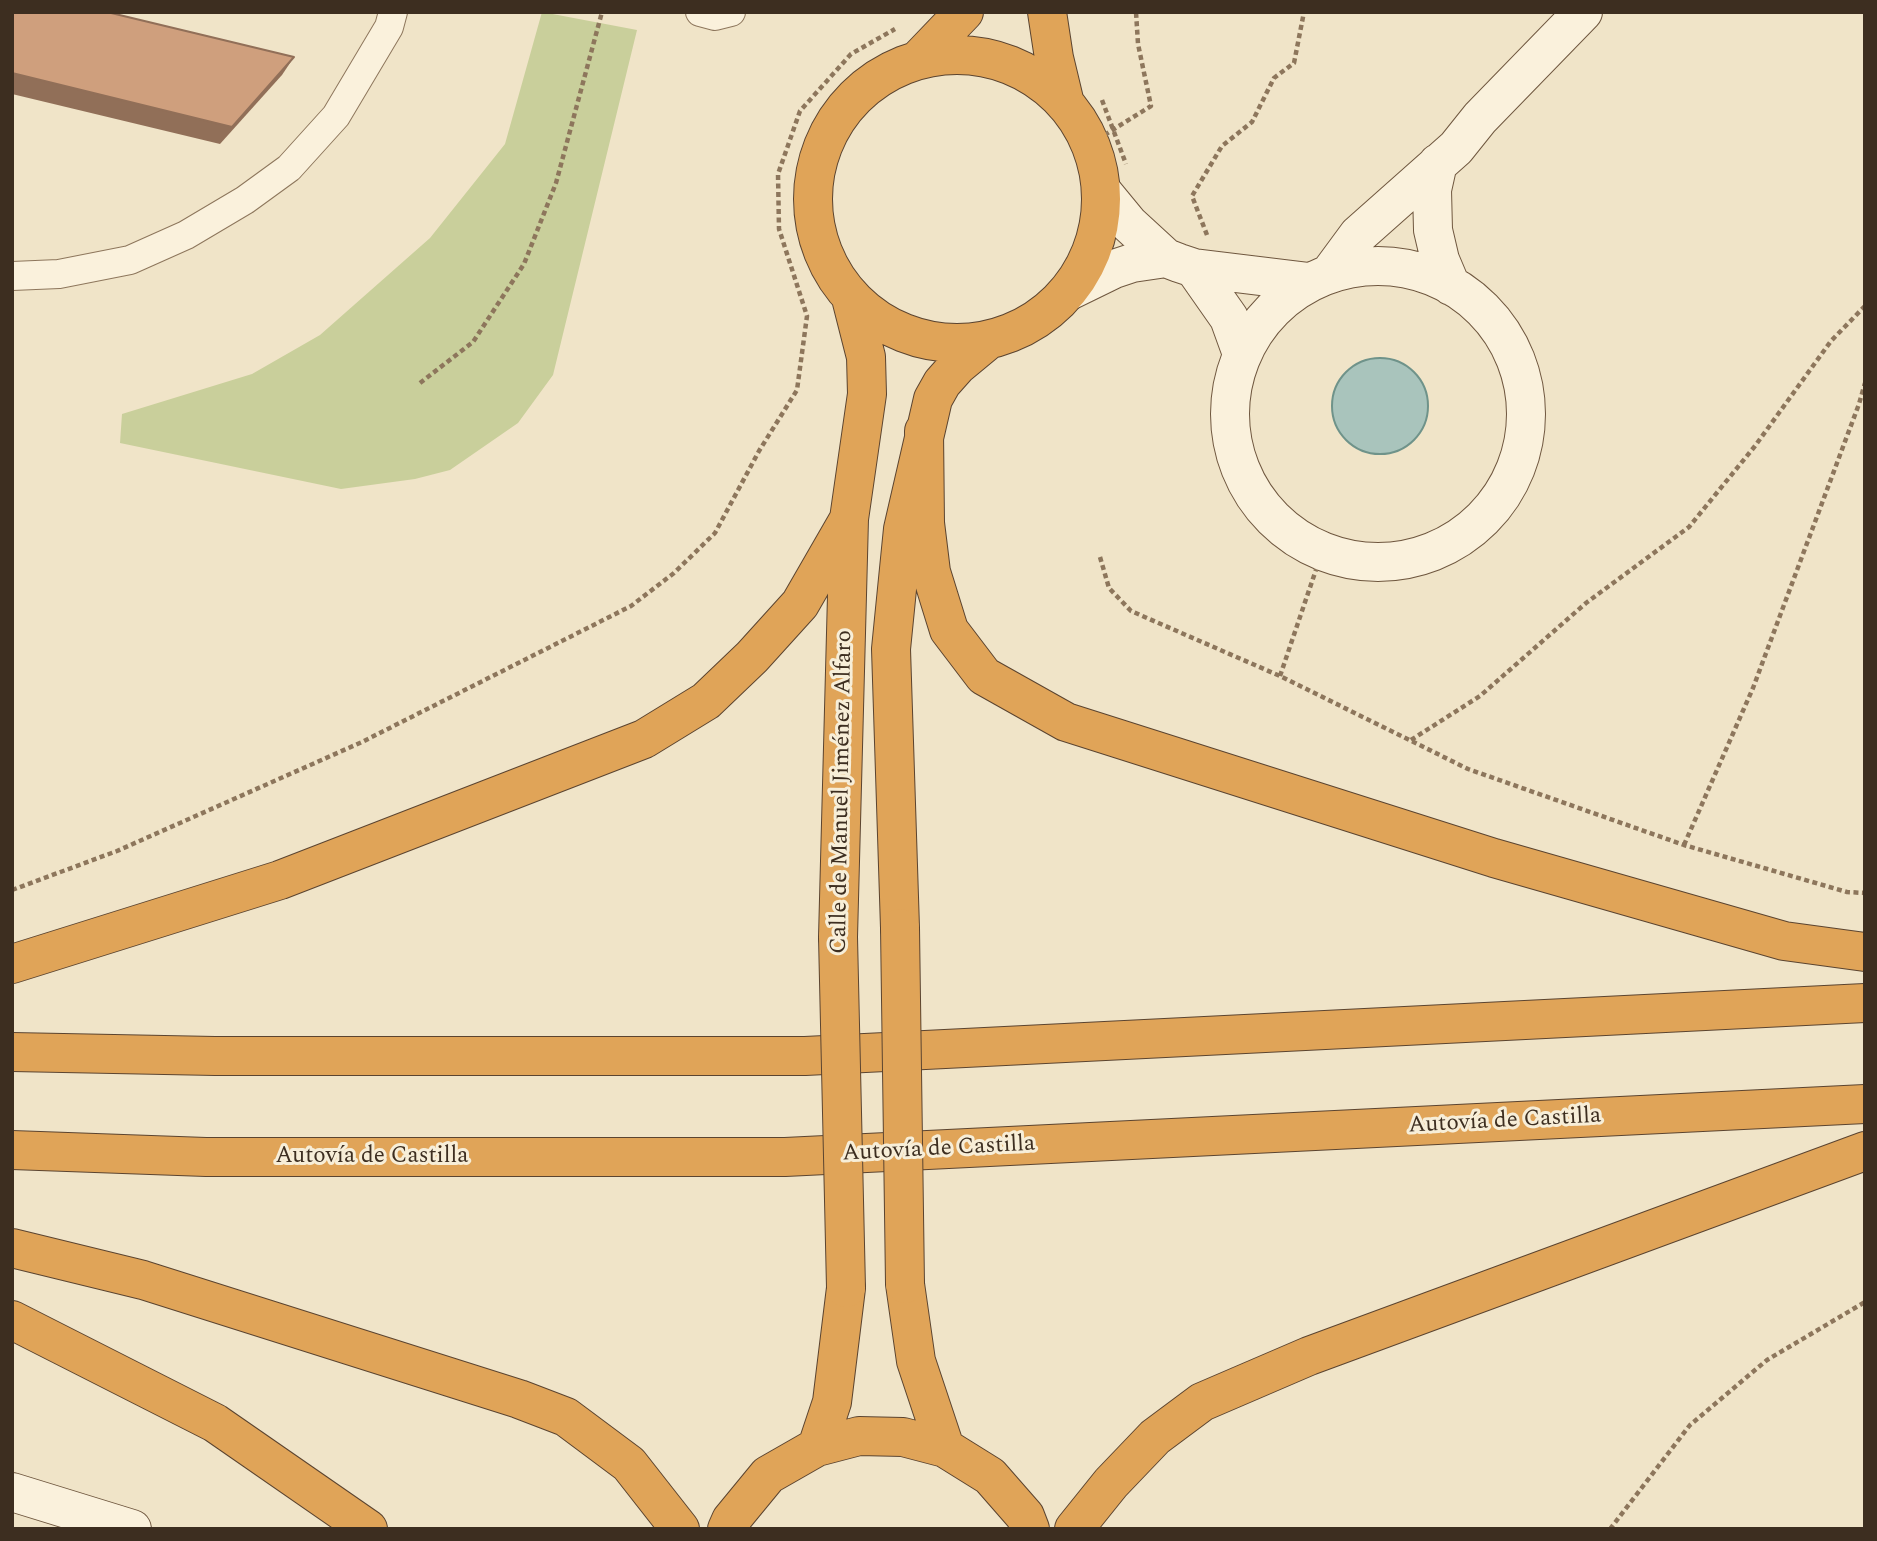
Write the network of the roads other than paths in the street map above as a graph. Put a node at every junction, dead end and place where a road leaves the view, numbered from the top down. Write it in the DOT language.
graph roads {
  1 [pos="393,12"];
  2 [pos="700,12"];
  3 [pos="731,12"];
  4 [pos="964,12"];
  5 [pos="1047,12"];
  6 [pos="1583,12"];
  7 [pos="919,59"];
  8 [pos="1081,98"];
  9 [pos="1438,163"];
  10 [pos="1114,179"];
  11 [pos="1190,256"];
  12 [pos="12,276"];
  13 [pos="1320,278"];
  14 [pos="1451,286"];
  15 [pos="1069,291"];
  16 [pos="851,298"];
  17 [pos="987,341"];
  18 [pos="1242,354"];
  19 [pos="924,431"];
  20 [pos="849,519"];
  21 [pos="1865,952"];
  22 [pos="12,964"];
  23 [pos="1865,1003"];
  24 [pos="12,1052"];
  25 [pos="1865,1104"];
  26 [pos="12,1150"];
  27 [pos="1865,1151"];
  28 [pos="12,1248"];
  29 [pos="12,1320"];
  30 [pos="817,1447"];
  31 [pos="945,1448"];
  32 [pos="12,1492"];
  33 [pos="132,1529"];
  34 [pos="368,1529"];
  35 [pos="680,1529"];
  36 [pos="727,1529"];
  37 [pos="1030,1529"];
  38 [pos="1074,1529"];
  1 -- 12 [label="street"];
  2 -- 3 [label="street"];
  4 -- 7 [label="highway"];
  5 -- 8 [label="highway"];
  6 -- 9 [label="street"];
  7 -- 8 [label="highway"];
  7 -- 16 [label="highway"];
  8 -- 10 [label="highway"];
  9 -- 13 [label="street"];
  9 -- 14 [label="street"];
  10 -- 11 [label="street"];
  10 -- 15 [label="highway"];
  11 -- 13 [label="street"];
  11 -- 15 [label="street"];
  11 -- 18 [label="street"];
  13 -- 14 [label="street"];
  13 -- 18 [label="street"];
  14 -- 18 [label="street"];
  15 -- 17 [label="highway"];
  16 -- 17 [label="highway"];
  16 -- 20 [label="highway, Calle de Manuel Jiménez Alfaro"];
  17 -- 19 [label="highway, Calle de Manuel Jiménez Alfaro"];
  19 -- 21 [label="highway"];
  19 -- 31 [label="highway, Calle de Manuel Jiménez Alfaro, bridge"];
  20 -- 22 [label="highway"];
  20 -- 30 [label="highway, Calle de Manuel Jiménez Alfaro, bridge"];
  23 -- 24 [label="highway"];
  25 -- 26 [label="highway, Autovía de Castilla"];
  27 -- 38 [label="highway"];
  28 -- 35 [label="highway"];
  29 -- 34 [label="highway"];
  30 -- 31 [label="highway"];
  30 -- 36 [label="highway"];
  31 -- 37 [label="highway"];
  32 -- 33 [label="street"];
}
